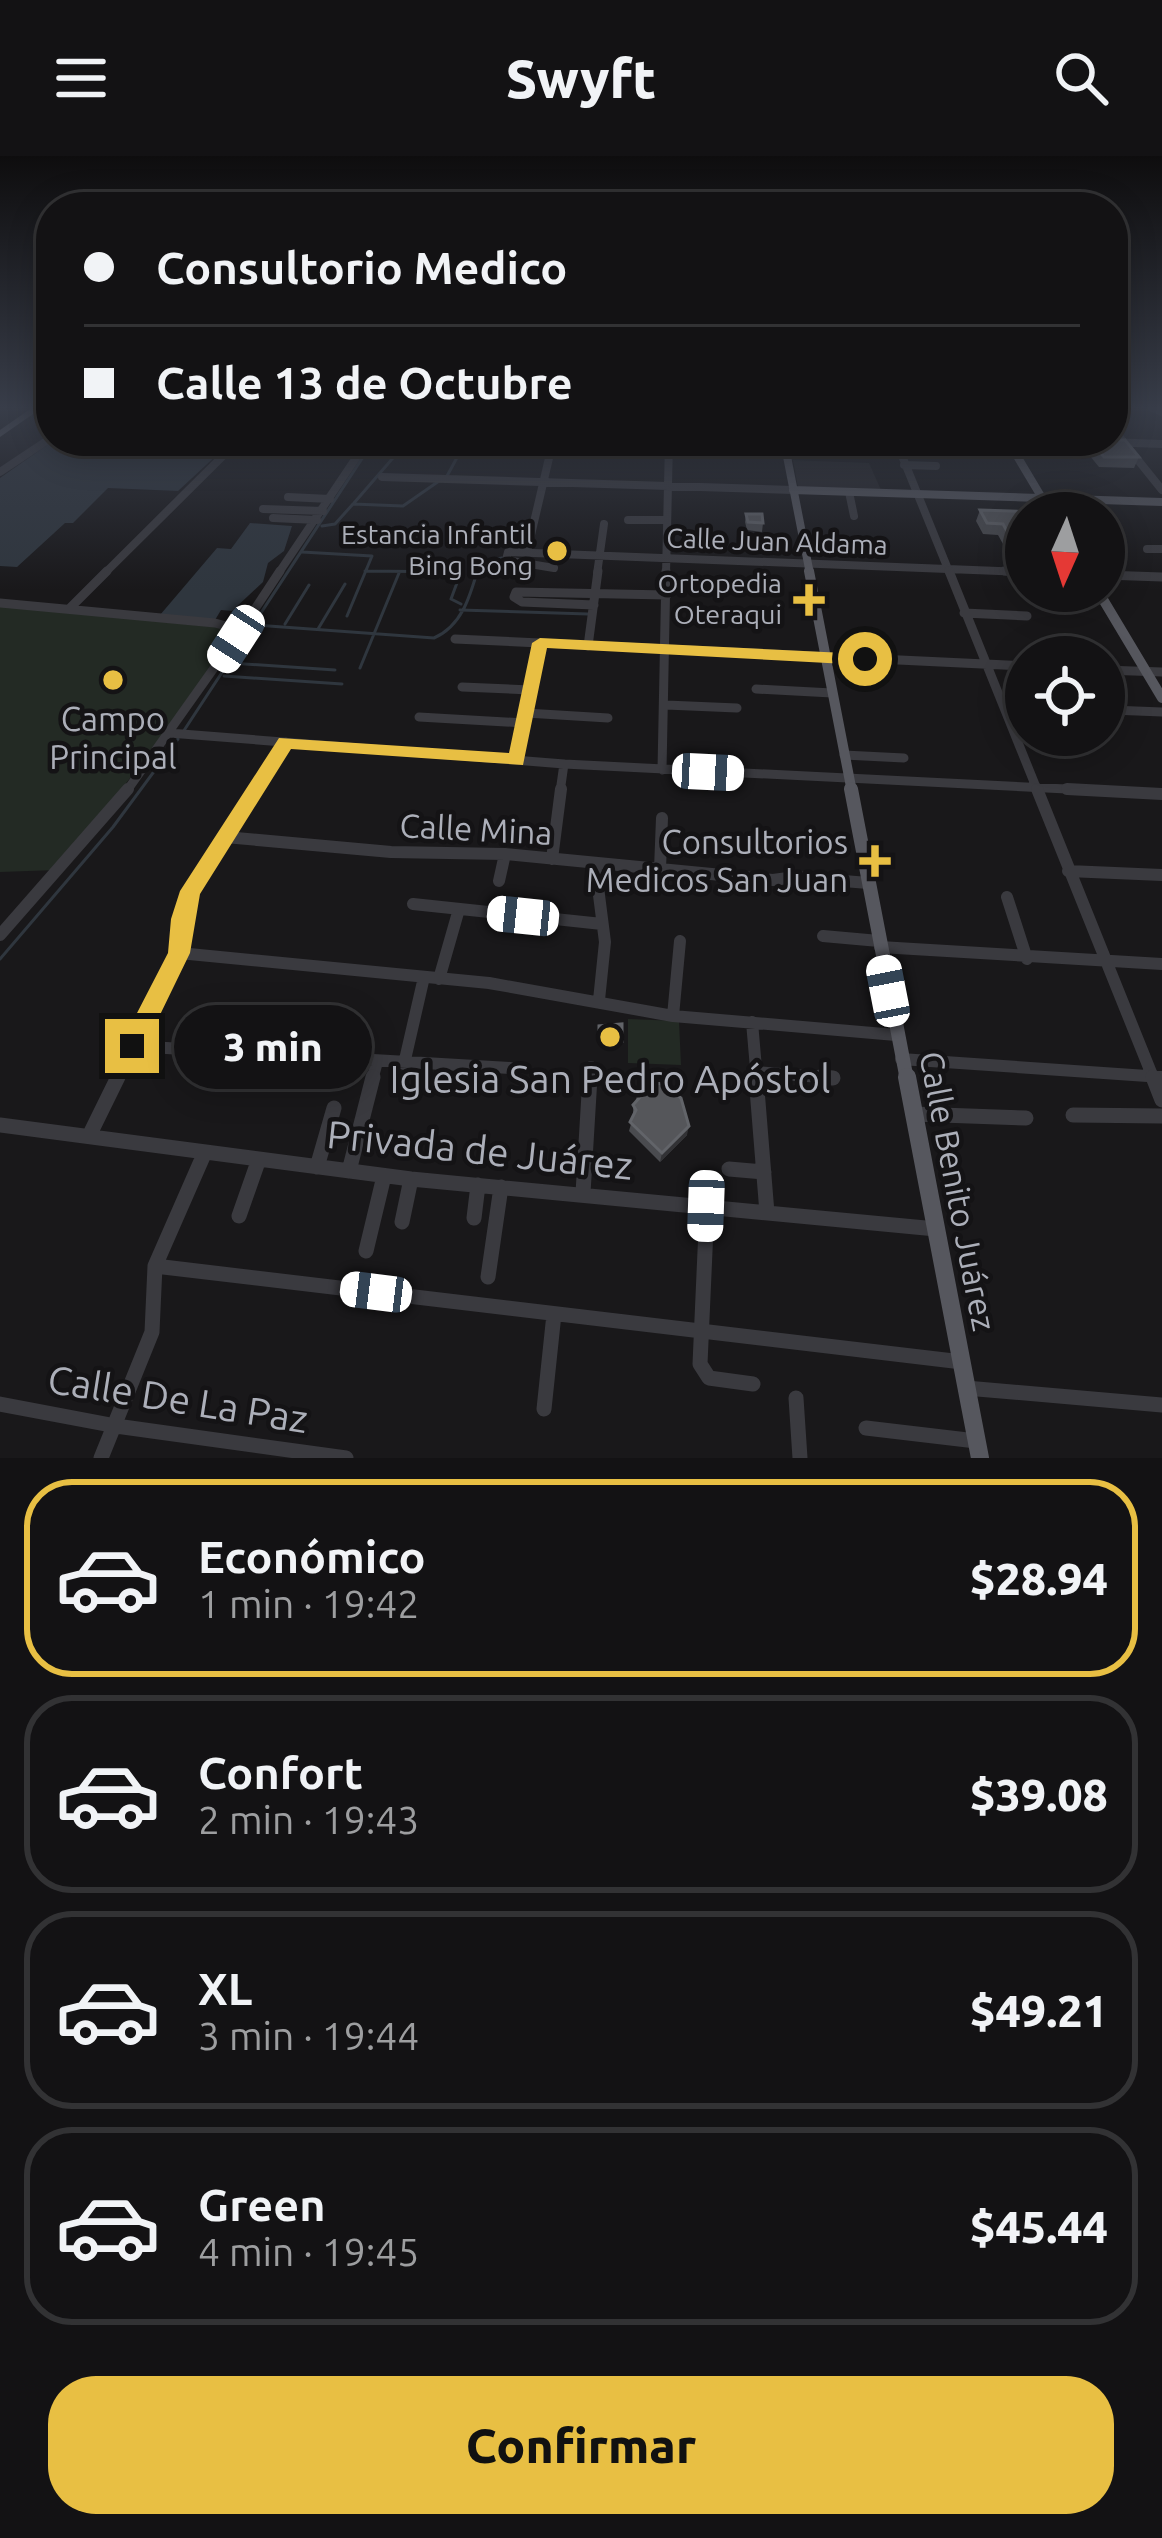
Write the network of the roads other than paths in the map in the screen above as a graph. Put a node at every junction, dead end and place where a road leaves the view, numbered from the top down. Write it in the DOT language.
graph roads {
  1 [pos="211,468"];
  2 [pos="354,468"];
  3 [pos="547,468"];
  4 [pos="668,468"];
  5 [pos="789,468"];
  6 [pos="905,468"];
  7 [pos="382,477"];
  8 [pos="544,482"];
  9 [pos="668,486"];
  10 [pos="793,490"];
  11 [pos="849,492"];
  12 [pos="917,494"];
  13 [pos="288,497"];
  14 [pos="1005,498"];
  15 [pos="330,499"];
  16 [pos="1125,501"];
  17 [pos="1162,502"];
  18 [pos="263,509"];
  19 [pos="320,515"];
  20 [pos="854,516"];
  21 [pos="273,518"];
  22 [pos="628,520"];
  23 [pos="666,520"];
  24 [pos="604,524"];
  25 [pos="1147,549"];
  26 [pos="1162,549"];
  27 [pos="527,552"];
  28 [pos="600,556"];
  29 [pos="667,560"];
  30 [pos="808,563"];
  31 [pos="554,568"];
  32 [pos="946,568"];
  33 [pos="1005,571"];
  34 [pos="1125,575"];
  35 [pos="1162,577"];
  36 [pos="516,592"];
  37 [pos="667,595"];
  38 [pos="595,600"];
  39 [pos="0,604"];
  40 [pos="69,609"];
  41 [pos="1110,612"];
  42 [pos="964,614"];
  43 [pos="1027,616"];
  44 [pos="241,630"];
  45 [pos="455,639"];
  46 [pos="540,643"];
  47 [pos="589,646"];
  48 [pos="666,650"];
  49 [pos="826,658"];
  50 [pos="984,664"];
  51 [pos="1005,665"];
  52 [pos="1125,670"];
  53 [pos="1146,671"];
  54 [pos="1162,672"];
  55 [pos="462,687"];
  56 [pos="756,689"];
  57 [pos="530,690"];
  58 [pos="832,693"];
  59 [pos="1162,698"];
  60 [pos="666,705"];
  61 [pos="736,708"];
  62 [pos="1125,711"];
  63 [pos="1162,712"];
  64 [pos="419,717"];
  65 [pos="525,718"];
  66 [pos="608,718"];
  67 [pos="178,734"];
  68 [pos="286,742"];
  69 [pos="844,755"];
  70 [pos="904,758"];
  71 [pos="517,760"];
  72 [pos="564,764"];
  73 [pos="662,770"];
  74 [pos="848,780"];
  75 [pos="1035,790"];
  76 [pos="1162,794"];
  77 [pos="662,818"];
  78 [pos="225,837"];
  79 [pos="505,854"];
  80 [pos="552,859"];
  81 [pos="596,864"];
  82 [pos="660,869"];
  83 [pos="1068,871"];
  84 [pos="1162,875"];
  85 [pos="500,880"];
  86 [pos="868,883"];
  87 [pos="1007,897"];
  88 [pos="418,900"];
  89 [pos="459,909"];
  90 [pos="602,924"];
  91 [pos="0,935"];
  92 [pos="823,936"];
  93 [pos="680,941"];
  94 [pos="879,944"];
  95 [pos="179,953"];
  96 [pos="1028,959"];
  97 [pos="1105,962"];
  98 [pos="1162,964"];
  99 [pos="432,978"];
  100 [pos="599,1000"];
  101 [pos="673,1016"];
  102 [pos="752,1022"];
  103 [pos="896,1035"];
  104 [pos="132,1046"];
  105 [pos="902,1059"];
  106 [pos="377,1062"];
  107 [pos="404,1064"];
  108 [pos="592,1067"];
  109 [pos="510,1068"];
  110 [pos="756,1072"];
  111 [pos="1156,1077"];
  112 [pos="833,1078"];
  113 [pos="1162,1100"];
  114 [pos="334,1108"];
  115 [pos="913,1114"];
  116 [pos="1073,1115"];
  117 [pos="1162,1117"];
  118 [pos="1026,1118"];
  119 [pos="0,1125"];
  120 [pos="89,1136"];
  121 [pos="205,1152"];
  122 [pos="259,1159"];
  123 [pos="317,1167"];
  124 [pos="729,1169"];
  125 [pos="349,1171"];
  126 [pos="764,1172"];
  127 [pos="384,1175"];
  128 [pos="411,1179"];
  129 [pos="478,1185"];
  130 [pos="501,1187"];
  131 [pos="583,1193"];
  132 [pos="706,1206"];
  133 [pos="767,1213"];
  134 [pos="239,1216"];
  135 [pos="474,1218"];
  136 [pos="402,1222"];
  137 [pos="936,1229"];
  138 [pos="366,1252"];
  139 [pos="155,1266"];
  140 [pos="488,1277"];
  141 [pos="554,1314"];
  142 [pos="701,1332"];
  143 [pos="962,1362"];
  144 [pos="753,1384"];
  145 [pos="967,1388"];
  146 [pos="796,1398"];
  147 [pos="0,1404"];
  148 [pos="1162,1405"];
  149 [pos="544,1409"];
  150 [pos="116,1426"];
  151 [pos="866,1428"];
  152 [pos="978,1449"];
  153 [pos="800,1452"];
  154 [pos="101,1458"];
  155 [pos="346,1458"];
  1 -- 40 [label="street"];
  2 -- 15 [label="street"];
  3 -- 8 [label="street"];
  4 -- 9 [label="street"];
  5 -- 10 [label="main road, Calle Benito Juárez"];
  6 -- 12 [label="street"];
  7 -- 8 [label="street"];
  8 -- 9 [label="street"];
  8 -- 27 [label="street"];
  9 -- 10 [label="street"];
  9 -- 23 [label="street"];
  10 -- 11 [label="main road"];
  10 -- 30 [label="main road, Calle Benito Juárez"];
  11 -- 12 [label="main road"];
  11 -- 20 [label="street"];
  12 -- 14 [label="main road"];
  12 -- 32 [label="street"];
  13 -- 15 [label="street"];
  15 -- 19 [label="street"];
  16 -- 17 [label="main road"];
  18 -- 19 [label="street"];
  19 -- 21 [label="street"];
  19 -- 44 [label="street"];
  22 -- 23 [label="street"];
  23 -- 29 [label="street"];
  24 -- 28 [label="street"];
  25 -- 26 [label="street"];
  27 -- 28 [label="street, Calle Juan Aldama"];
  27 -- 31 [label="street"];
  28 -- 29 [label="street, Calle Juan Aldama"];
  28 -- 38 [label="street"];
  29 -- 30 [label="street, Calle Juan Aldama"];
  29 -- 37 [label="street"];
  30 -- 32 [label="street, Calle Juan Aldama"];
  30 -- 49 [label="main road, Calle Benito Juárez"];
  32 -- 33 [label="street, Calle Juan Aldama"];
  32 -- 42 [label="street"];
  34 -- 35 [label="street"];
  36 -- 38 [label="street"];
  37 -- 38 [label="street"];
  37 -- 48 [label="street"];
  38 -- 47 [label="street"];
  39 -- 40 [label="street"];
  40 -- 44 [label="street"];
  41 -- 53 [label="main road"];
  42 -- 43 [label="street"];
  42 -- 50 [label="street"];
  44 -- 67 [label="street"];
  45 -- 46 [label="street"];
  46 -- 47 [label="street"];
  46 -- 57 [label="street"];
  47 -- 48 [label="street"];
  48 -- 49 [label="street"];
  48 -- 60 [label="street"];
  49 -- 50 [label="street"];
  49 -- 58 [label="main road, Calle Benito Juárez"];
  50 -- 51 [label="street"];
  50 -- 75 [label="street"];
  52 -- 53 [label="street"];
  53 -- 54 [label="street"];
  53 -- 59 [label="main road"];
  55 -- 57 [label="street"];
  56 -- 58 [label="street"];
  57 -- 65 [label="street"];
  58 -- 69 [label="main road, Calle Benito Juárez"];
  60 -- 61 [label="street"];
  60 -- 73 [label="street"];
  62 -- 63 [label="street"];
  64 -- 65 [label="street"];
  65 -- 66 [label="street"];
  65 -- 71 [label="street"];
  67 -- 68 [label="street"];
  67 -- 91 [label="street"];
  68 -- 71 [label="street"];
  68 -- 78 [label="street"];
  69 -- 70 [label="street"];
  69 -- 74 [label="main road, Calle Benito Juárez"];
  71 -- 72 [label="street"];
  72 -- 73 [label="street"];
  72 -- 80 [label="street"];
  73 -- 74 [label="street"];
  74 -- 75 [label="street"];
  74 -- 86 [label="main road, Calle Benito Juárez"];
  75 -- 76 [label="street"];
  75 -- 83 [label="street"];
  77 -- 82 [label="street"];
  78 -- 79 [label="street, Calle Mina"];
  78 -- 95 [label="street"];
  79 -- 80 [label="street, Calle Mina"];
  79 -- 85 [label="street"];
  80 -- 81 [label="street, Calle Mina"];
  81 -- 82 [label="street, Calle Mina"];
  81 -- 90 [label="street"];
  82 -- 86 [label="street, Calle Mina"];
  83 -- 84 [label="street"];
  83 -- 97 [label="street"];
  86 -- 94 [label="main road, Calle Benito Juárez"];
  87 -- 96 [label="street"];
  88 -- 89 [label="street"];
  89 -- 90 [label="street"];
  89 -- 99 [label="street"];
  90 -- 100 [label="street"];
  92 -- 94 [label="street"];
  93 -- 101 [label="street"];
  94 -- 96 [label="street"];
  94 -- 103 [label="main road, Calle Benito Juárez"];
  95 -- 99 [label="street"];
  95 -- 104 [label="street"];
  96 -- 97 [label="street"];
  97 -- 98 [label="street"];
  97 -- 111 [label="street"];
  99 -- 100 [label="street"];
  99 -- 107 [label="street"];
  100 -- 101 [label="street"];
  101 -- 102 [label="street"];
  102 -- 103 [label="street"];
  102 -- 110 [label="street"];
  103 -- 105 [label="main road, Calle Benito Juárez"];
  104 -- 106 [label="street"];
  104 -- 120 [label="street"];
  105 -- 111 [label="street"];
  105 -- 115 [label="main road, Calle Benito Juárez"];
  106 -- 107 [label="street"];
  106 -- 125 [label="street"];
  107 -- 109 [label="street"];
  108 -- 131 [label="street"];
  110 -- 112 [label="street"];
  110 -- 126 [label="street"];
  111 -- 113 [label="street"];
  114 -- 123 [label="street"];
  115 -- 118 [label="street"];
  115 -- 137 [label="main road, Calle Benito Juárez"];
  116 -- 117 [label="street"];
  119 -- 120 [label="street, Privada de Juárez"];
  120 -- 121 [label="street, Privada de Juárez"];
  121 -- 122 [label="street, Privada de Juárez"];
  121 -- 139 [label="street"];
  122 -- 123 [label="street, Privada de Juárez"];
  122 -- 134 [label="street"];
  123 -- 125 [label="street, Privada de Juárez"];
  124 -- 126 [label="street"];
  125 -- 127 [label="street, Privada de Juárez"];
  126 -- 133 [label="street"];
  127 -- 128 [label="street, Privada de Juárez"];
  127 -- 138 [label="street"];
  128 -- 129 [label="street, Privada de Juárez"];
  128 -- 136 [label="street"];
  129 -- 130 [label="street, Privada de Juárez"];
  129 -- 135 [label="street"];
  130 -- 131 [label="street, Privada de Juárez"];
  130 -- 140 [label="street"];
  131 -- 132 [label="street, Privada de Juárez"];
  132 -- 133 [label="street, Privada de Juárez"];
  132 -- 142 [label="street"];
  133 -- 137 [label="street, Privada de Juárez"];
  137 -- 143 [label="main road, Calle Benito Juárez"];
  139 -- 141 [label="street"];
  139 -- 150 [label="street"];
  141 -- 142 [label="street"];
  141 -- 149 [label="street"];
  142 -- 143 [label="street"];
  142 -- 144 [label="street"];
  143 -- 145 [label="main road, Calle Benito Juárez"];
  145 -- 148 [label="street"];
  145 -- 152 [label="main road, Calle Benito Juárez"];
  146 -- 153 [label="street"];
  147 -- 150 [label="street, Calle De La Paz"];
  150 -- 154 [label="street"];
  150 -- 155 [label="street, Calle De La Paz"];
  151 -- 152 [label="street"];
}
